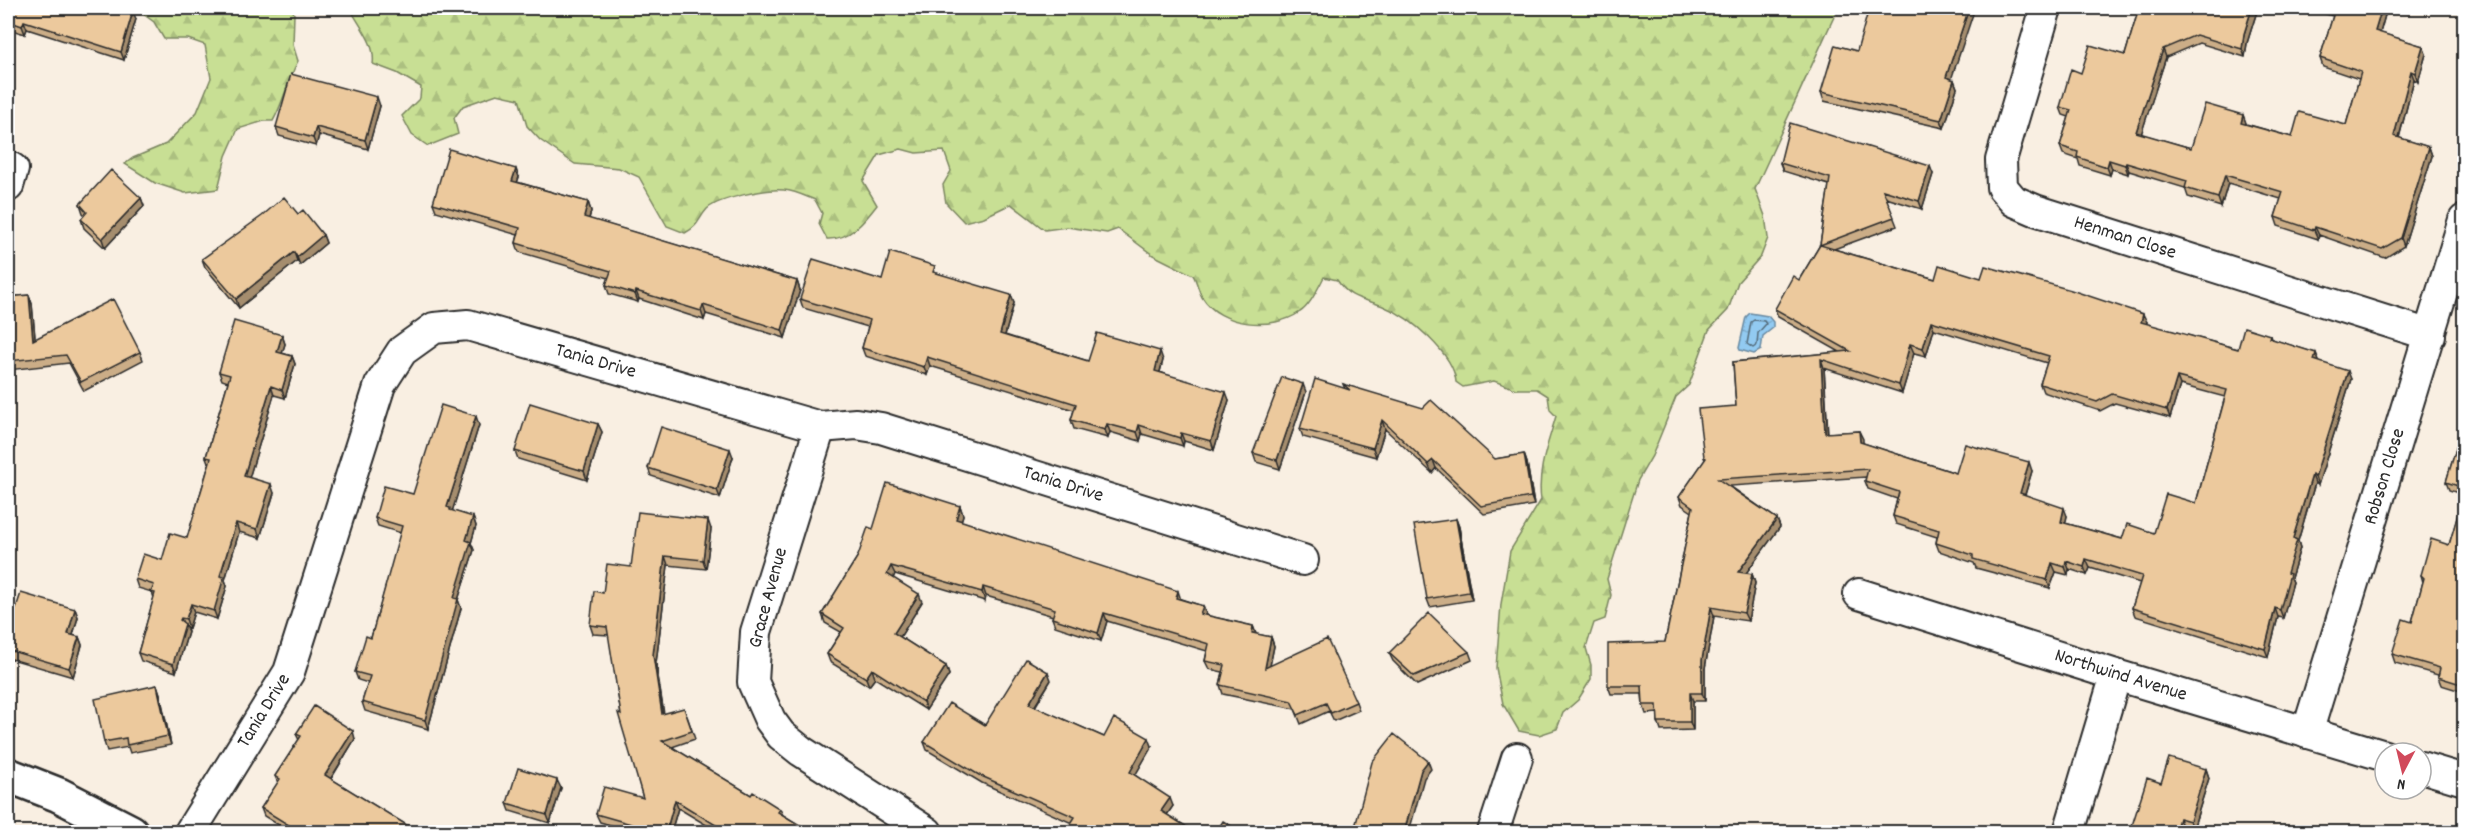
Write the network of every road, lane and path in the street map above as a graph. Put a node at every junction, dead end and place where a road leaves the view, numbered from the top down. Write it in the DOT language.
graph roads {
  1 [pos="2046,8"];
  2 [pos="8,166"];
  3 [pos="8,186"];
  4 [pos="2464,220"];
  5 [pos="2430,335"];
  6 [pos="820,427"];
  7 [pos="1303,560"];
  8 [pos="1859,594"];
  9 [pos="2116,675"];
  10 [pos="2307,733"];
  11 [pos="2373,752"];
  12 [pos="1517,758"];
  13 [pos="2433,771"];
  14 [pos="8,776"];
  15 [pos="2464,780"];
  16 [pos="131,832"];
  17 [pos="190,832"];
  18 [pos="927,832"];
  19 [pos="1493,832"];
  20 [pos="2069,832"];
  1 -- 5 [label="street, Henman Close"];
  2 -- 3 [label="street"];
  4 -- 5 [label="street, Robson Close"];
  5 -- 10 [label="street, Robson Close"];
  6 -- 7 [label="street, Tania Drive"];
  6 -- 17 [label="street, Tania Drive"];
  6 -- 18 [label="street, Grace Avenue"];
  8 -- 9 [label="street, Northwind Avenue"];
  9 -- 10 [label="street, Northwind Avenue"];
  9 -- 20 [label="street"];
  10 -- 11 [label="street, Northwind Avenue"];
  12 -- 19 [label="street"];
  13 -- 15 [label="street"];
  14 -- 16 [label="main road"];
}
